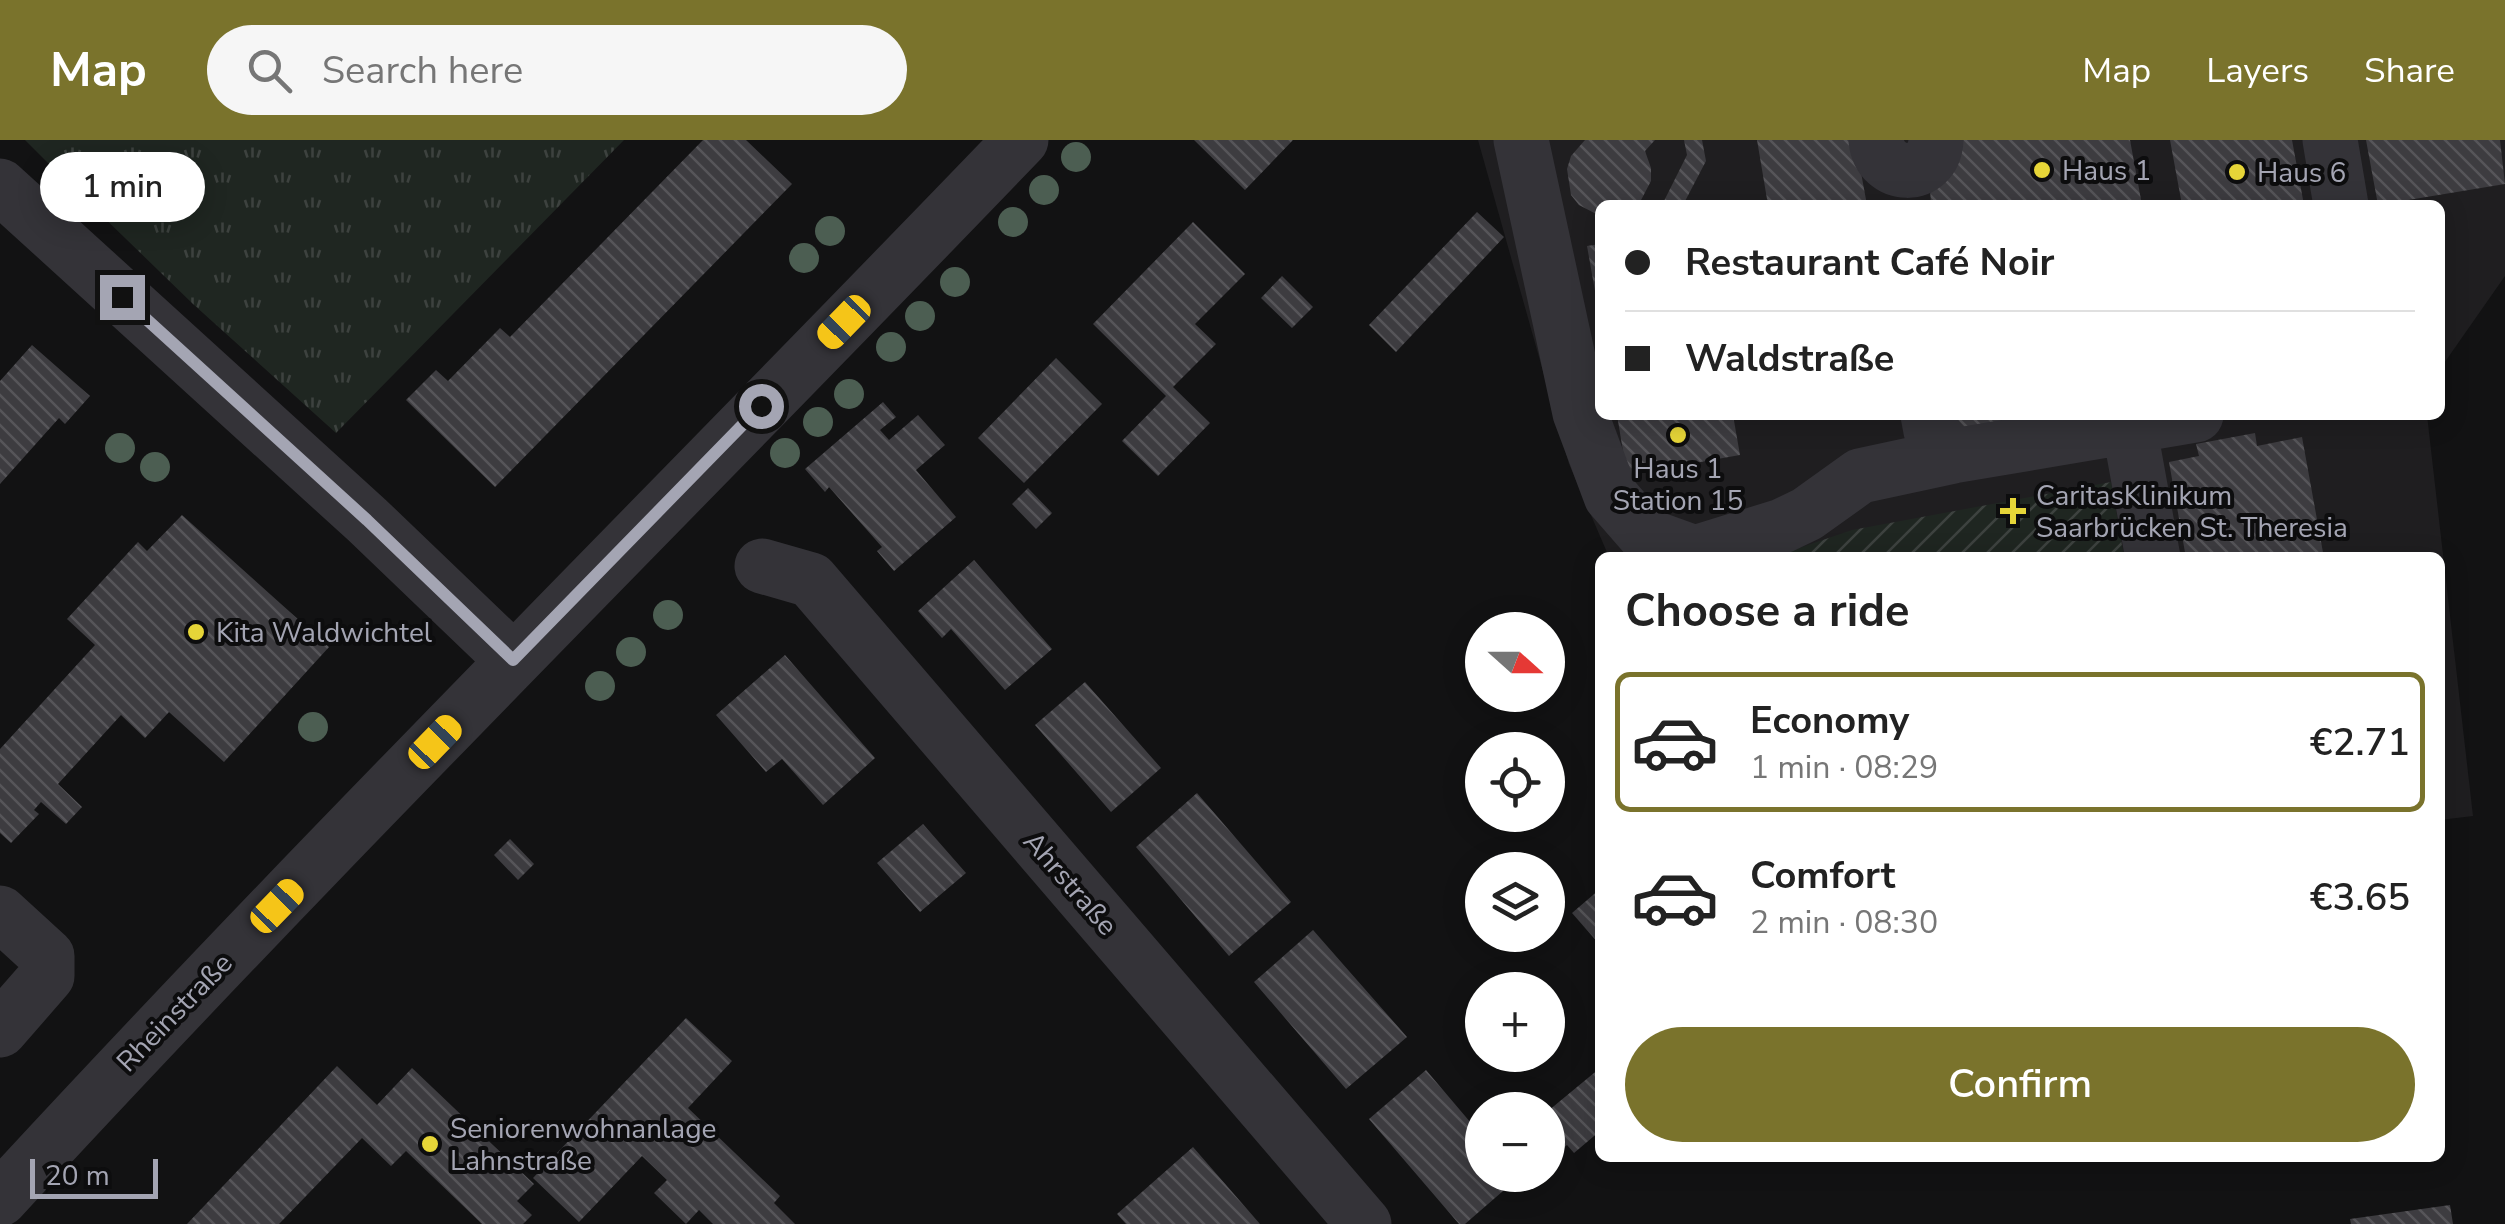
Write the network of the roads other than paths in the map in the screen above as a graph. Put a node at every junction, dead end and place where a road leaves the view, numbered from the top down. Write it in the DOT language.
graph roads {
  1 [pos="1021,140"];
  2 [pos="1521,140"];
  3 [pos="2330,140"];
  4 [pos="0,186"];
  5 [pos="2341,200"];
  6 [pos="2166,420"];
  7 [pos="2129,426"];
  8 [pos="1941,435"];
  9 [pos="1691,552"];
  10 [pos="1698,552"];
  11 [pos="2152,552"];
  12 [pos="762,566"];
  13 [pos="513,660"];
  14 [pos="0,914"];
  15 [pos="0,1030"];
  16 [pos="0,1199"];
  17 [pos="1364,1224"];
  1 -- 13 [label="street, Rheinstraße"];
  2 -- 9 [label="street"];
  3 -- 5 [label="street"];
  4 -- 13 [label="street"];
  6 -- 7 [label="street"];
  7 -- 8 [label="street"];
  7 -- 11 [label="street"];
  8 -- 10 [label="street"];
  12 -- 17 [label="street, Ahrstraße"];
  13 -- 16 [label="street, Rheinstraße"];
  14 -- 15 [label="street"];
}
